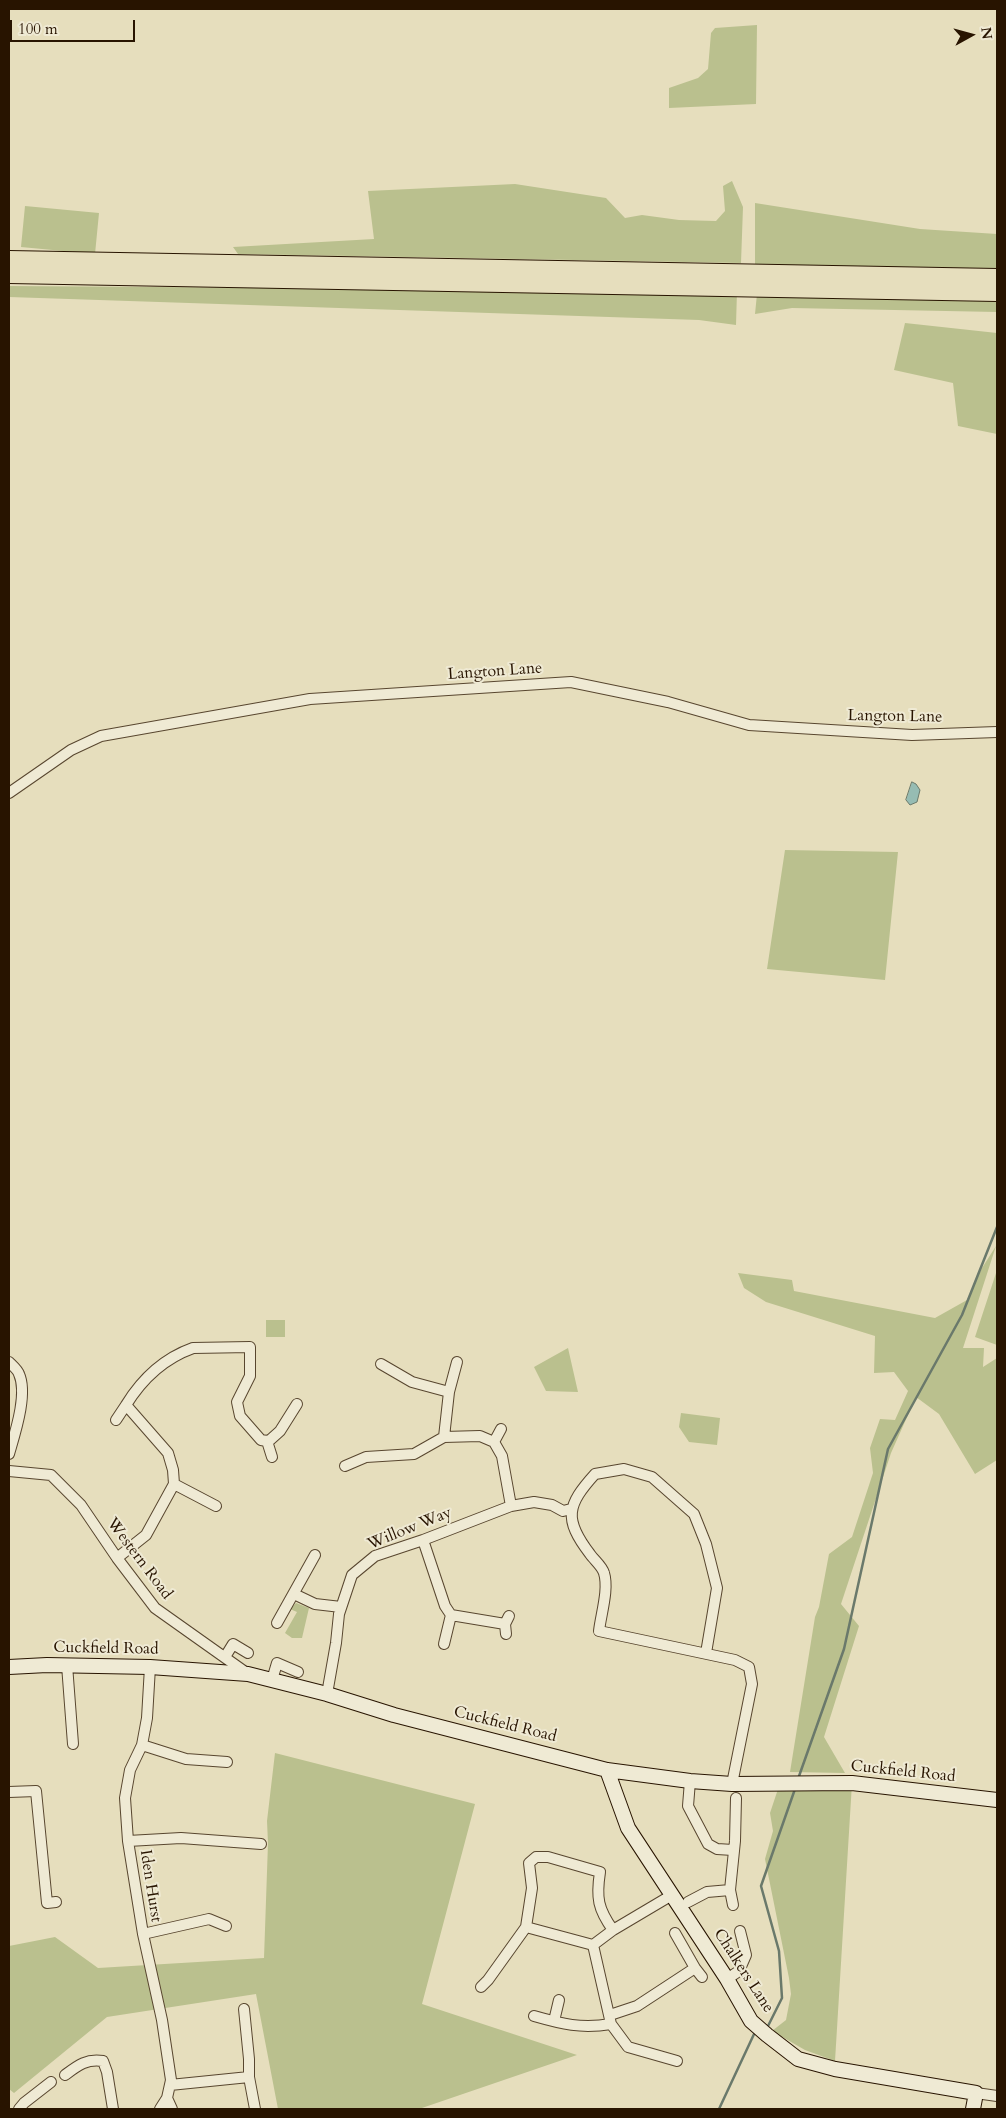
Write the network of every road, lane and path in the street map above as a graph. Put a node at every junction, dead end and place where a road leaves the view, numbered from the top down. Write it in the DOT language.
graph roads {
  1 [pos="9,260"];
  2 [pos="9,274"];
  3 [pos="997,278"];
  4 [pos="997,292"];
  5 [pos="997,732"];
  6 [pos="9,793"];
  7 [pos="9,1362"];
  8 [pos="457,1362"];
  9 [pos="381,1364"];
  10 [pos="448,1392"];
  11 [pos="126,1404"];
  12 [pos="293,1405"];
  13 [pos="116,1420"];
  14 [pos="501,1429"];
  15 [pos="444,1437"];
  16 [pos="267,1441"];
  17 [pos="494,1442"];
  18 [pos="9,1454"];
  19 [pos="272,1457"];
  20 [pos="345,1466"];
  21 [pos="9,1471"];
  22 [pos="174,1484"];
  23 [pos="216,1506"];
  24 [pos="511,1506"];
  25 [pos="571,1509"];
  26 [pos="423,1540"];
  27 [pos="315,1556"];
  28 [pos="117,1558"];
  29 [pos="294,1594"];
  30 [pos="341,1607"];
  31 [pos="451,1615"];
  32 [pos="277,1623"];
  33 [pos="507,1624"];
  34 [pos="444,1644"];
  35 [pos="248,1653"];
  36 [pos="706,1653"];
  37 [pos="225,1657"];
  38 [pos="67,1666"];
  39 [pos="9,1667"];
  40 [pos="150,1667"];
  41 [pos="298,1672"];
  42 [pos="248,1674"];
  43 [pos="272,1680"];
  44 [pos="327,1694"];
  45 [pos="73,1744"];
  46 [pos="142,1745"];
  47 [pos="227,1762"];
  48 [pos="607,1770"];
  49 [pos="690,1781"];
  50 [pos="732,1784"];
  51 [pos="9,1792"];
  52 [pos="736,1798"];
  53 [pos="997,1800"];
  54 [pos="128,1841"];
  55 [pos="261,1844"];
  56 [pos="733,1850"];
  57 [pos="730,1890"];
  58 [pos="672,1895"];
  59 [pos="56,1902"];
  60 [pos="688,1902"];
  61 [pos="733,1905"];
  62 [pos="226,1926"];
  63 [pos="526,1927"];
  64 [pos="613,1930"];
  65 [pos="740,1931"];
  66 [pos="675,1933"];
  67 [pos="143,1934"];
  68 [pos="593,1945"];
  69 [pos="695,1968"];
  70 [pos="702,1976"];
  71 [pos="727,1979"];
  72 [pos="481,1987"];
  73 [pos="559,2000"];
  74 [pos="244,2009"];
  75 [pos="534,2016"];
  76 [pos="610,2020"];
  77 [pos="554,2021"];
  78 [pos="677,2060"];
  79 [pos="64,2075"];
  80 [pos="249,2077"];
  81 [pos="51,2082"];
  82 [pos="170,2085"];
  83 [pos="976,2093"];
  84 [pos="997,2096"];
  85 [pos="167,2098"];
  86 [pos="19,2109"];
  87 [pos="112,2109"];
  88 [pos="160,2109"];
  89 [pos="172,2109"];
  90 [pos="255,2109"];
  91 [pos="973,2109"];
  1 -- 3 [label="highway"];
  2 -- 4 [label="highway"];
  5 -- 6 [label="street, Langton Lane"];
  7 -- 18 [label="street"];
  8 -- 10 [label="street"];
  9 -- 10 [label="street"];
  10 -- 15 [label="street"];
  11 -- 13 [label="street"];
  11 -- 16 [label="street"];
  11 -- 22 [label="street"];
  12 -- 16 [label="street"];
  14 -- 17 [label="street"];
  15 -- 17 [label="street"];
  15 -- 20 [label="street"];
  16 -- 19 [label="street"];
  17 -- 24 [label="street"];
  21 -- 28 [label="street, Western Road"];
  22 -- 23 [label="street"];
  22 -- 28 [label="street"];
  24 -- 25 [label="street, Willow Way"];
  24 -- 26 [label="street, Willow Way"];
  25 -- 36 [label="street"];
  25 -- 36 [label="street"];
  26 -- 30 [label="street, Willow Way"];
  26 -- 31 [label="street"];
  27 -- 29 [label="street"];
  28 -- 37 [label="street, Western Road"];
  29 -- 30 [label="street"];
  29 -- 32 [label="street"];
  30 -- 44 [label="street, Willow Way"];
  31 -- 33 [label="street"];
  31 -- 34 [label="street"];
  35 -- 37 [label="street"];
  36 -- 50 [label="street"];
  37 -- 42 [label="street, Western Road"];
  38 -- 39 [label="street, Cuckfield Road"];
  38 -- 40 [label="street, Cuckfield Road"];
  38 -- 45 [label="street"];
  40 -- 42 [label="street, Cuckfield Road"];
  40 -- 46 [label="street, Iden Hurst"];
  41 -- 43 [label="street"];
  42 -- 43 [label="street, Cuckfield Road"];
  43 -- 44 [label="street, Cuckfield Road"];
  44 -- 48 [label="street, Cuckfield Road"];
  46 -- 47 [label="street"];
  46 -- 54 [label="street, Iden Hurst"];
  48 -- 49 [label="street, Cuckfield Road"];
  48 -- 58 [label="street, Chalkers Lane"];
  49 -- 50 [label="street, Cuckfield Road"];
  49 -- 56 [label="street"];
  50 -- 53 [label="street, Cuckfield Road"];
  51 -- 59 [label="street"];
  52 -- 56 [label="street"];
  54 -- 55 [label="street"];
  54 -- 67 [label="street, Iden Hurst"];
  56 -- 57 [label="street"];
  57 -- 60 [label="street"];
  57 -- 61 [label="street"];
  58 -- 64 [label="street"];
  58 -- 71 [label="street, Chalkers Lane"];
  62 -- 67 [label="street"];
  63 -- 64 [label="street"];
  63 -- 68 [label="street"];
  63 -- 72 [label="street"];
  64 -- 68 [label="street"];
  65 -- 71 [label="street"];
  66 -- 69 [label="street"];
  67 -- 82 [label="street, Iden Hurst"];
  68 -- 76 [label="street"];
  69 -- 70 [label="street"];
  69 -- 76 [label="street"];
  71 -- 83 [label="street, Chalkers Lane"];
  73 -- 77 [label="street"];
  74 -- 80 [label="street"];
  75 -- 77 [label="street"];
  76 -- 77 [label="street"];
  76 -- 78 [label="street"];
  79 -- 87 [label="street"];
  80 -- 82 [label="street"];
  80 -- 90 [label="street"];
  81 -- 86 [label="street"];
  82 -- 85 [label="street, Iden Hurst"];
  83 -- 84 [label="street"];
  83 -- 91 [label="street"];
  85 -- 88 [label="street, Iden Hurst"];
  85 -- 89 [label="street"];
}
